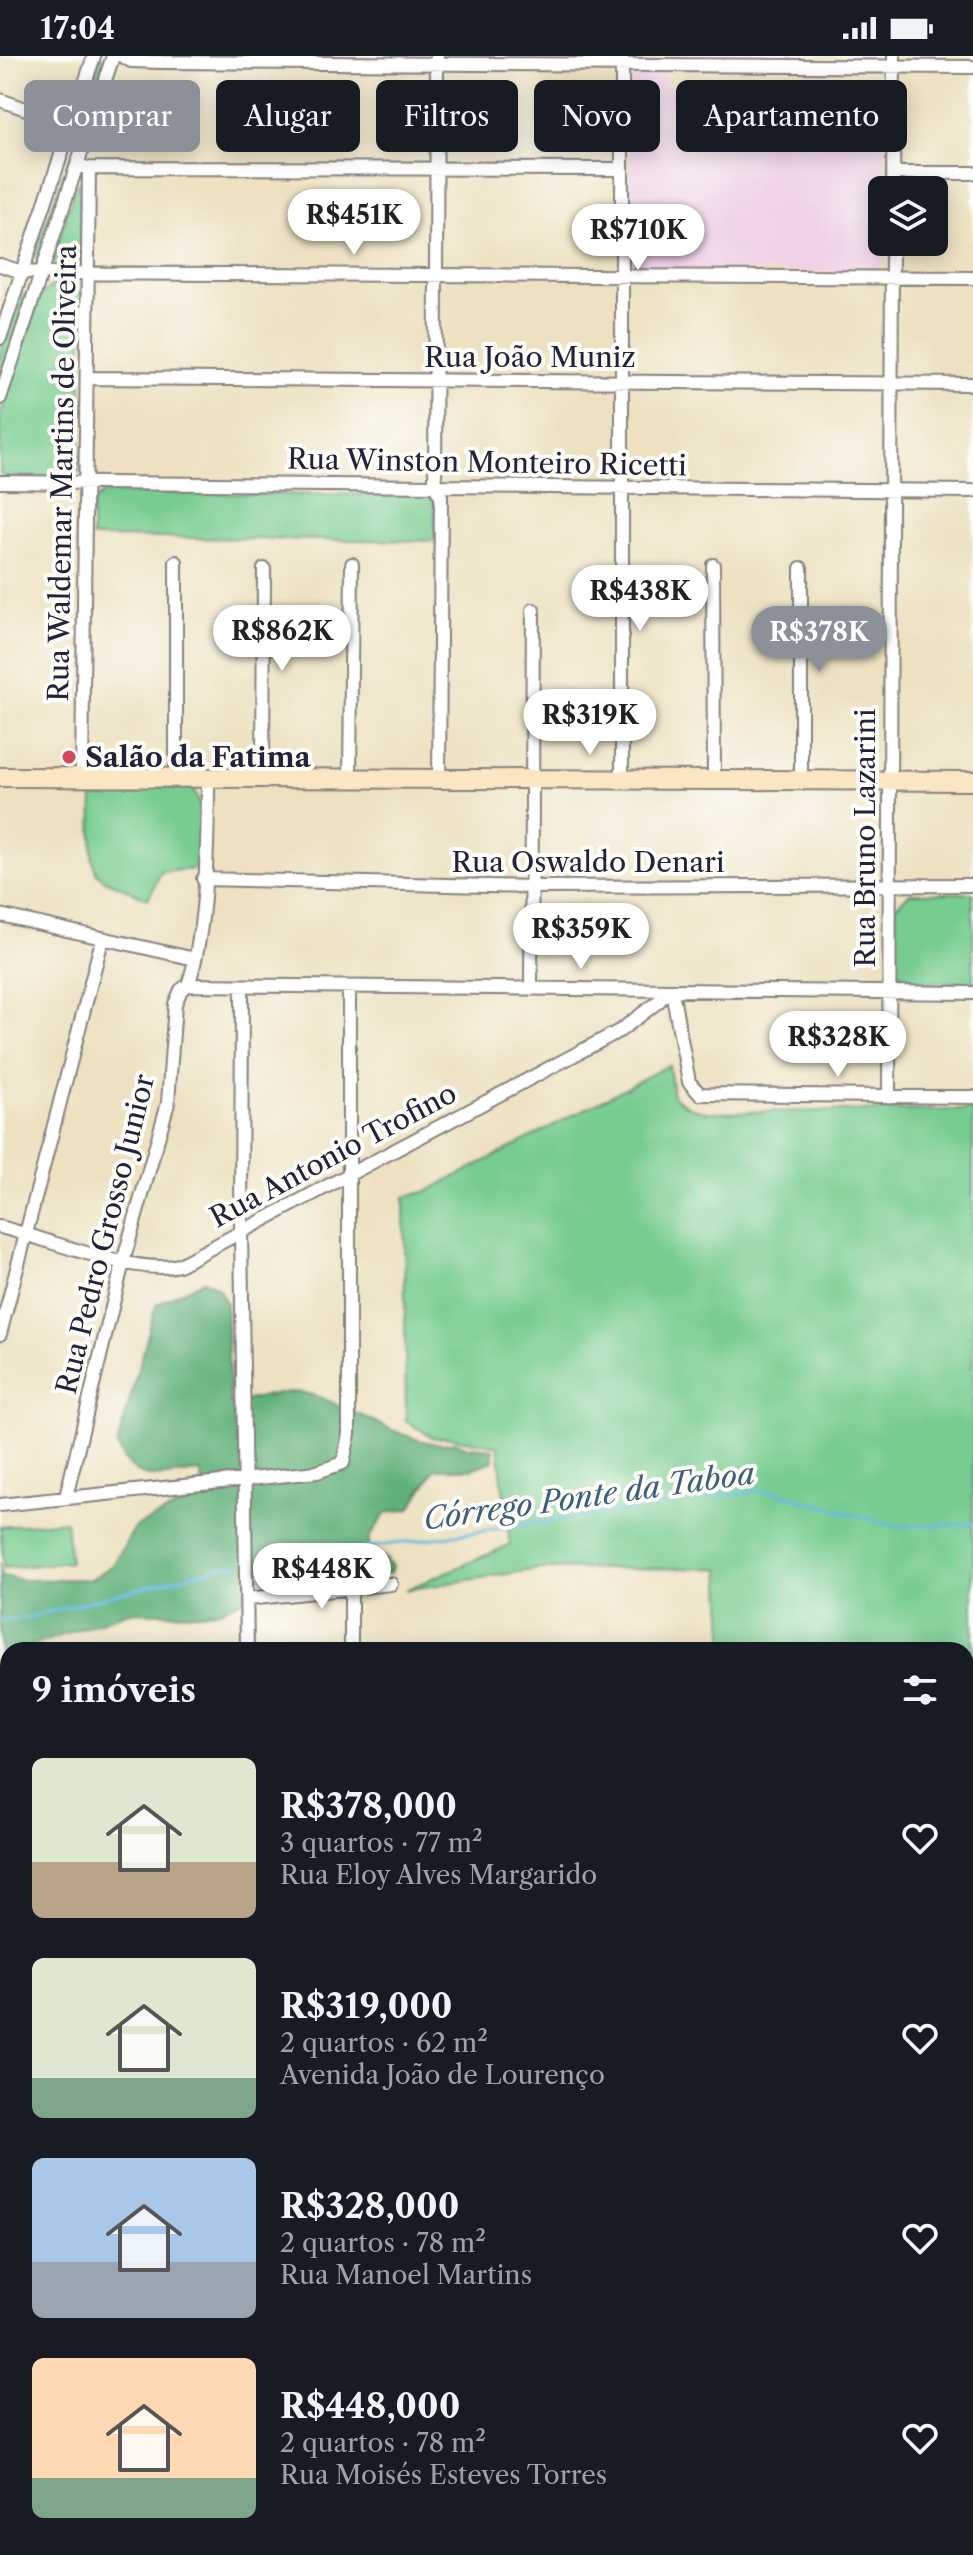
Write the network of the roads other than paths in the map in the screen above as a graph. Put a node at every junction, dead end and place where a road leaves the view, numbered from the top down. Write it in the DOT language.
graph roads {
  1 [pos="94,56"];
  2 [pos="113,56"];
  3 [pos="122,56"];
  4 [pos="437,59"];
  5 [pos="622,61"];
  6 [pos="894,62"];
  7 [pos="973,67"];
  8 [pos="86,80"];
  9 [pos="105,80"];
  10 [pos="0,100"];
  11 [pos="24,108"];
  12 [pos="62,152"];
  13 [pos="85,152"];
  14 [pos="83,167"];
  15 [pos="436,169"];
  16 [pos="622,169"];
  17 [pos="893,173"];
  18 [pos="973,173"];
  19 [pos="892,256"];
  20 [pos="0,265"];
  21 [pos="22,272"];
  22 [pos="42,273"];
  23 [pos="88,273"];
  24 [pos="435,276"];
  25 [pos="891,277"];
  26 [pos="619,278"];
  27 [pos="973,278"];
  28 [pos="0,338"];
  29 [pos="87,378"];
  30 [pos="436,381"];
  31 [pos="623,382"];
  32 [pos="890,384"];
  33 [pos="973,384"];
  34 [pos="0,398"];
  35 [pos="0,482"];
  36 [pos="86,482"];
  37 [pos="435,487"];
  38 [pos="622,488"];
  39 [pos="890,490"];
  40 [pos="973,491"];
  41 [pos="176,562"];
  42 [pos="352,564"];
  43 [pos="713,565"];
  44 [pos="801,568"];
  45 [pos="264,569"];
  46 [pos="533,610"];
  47 [pos="263,776"];
  48 [pos="0,777"];
  49 [pos="82,777"];
  50 [pos="176,777"];
  51 [pos="208,777"];
  52 [pos="622,777"];
  53 [pos="350,778"];
  54 [pos="714,778"];
  55 [pos="439,780"];
  56 [pos="532,780"];
  57 [pos="801,780"];
  58 [pos="890,781"];
  59 [pos="973,781"];
  60 [pos="203,879"];
  61 [pos="973,885"];
  62 [pos="890,886"];
  63 [pos="532,887"];
  64 [pos="1,919"];
  65 [pos="102,940"];
  66 [pos="195,959"];
  67 [pos="188,985"];
  68 [pos="242,988"];
  69 [pos="349,988"];
  70 [pos="531,989"];
  71 [pos="670,991"];
  72 [pos="888,992"];
  73 [pos="973,993"];
  74 [pos="889,1097"];
  75 [pos="973,1097"];
  76 [pos="348,1173"];
  77 [pos="0,1227"];
  78 [pos="241,1230"];
  79 [pos="26,1233"];
  80 [pos="123,1262"];
  81 [pos="0,1334"];
  82 [pos="244,1481"];
  83 [pos="66,1497"];
  84 [pos="0,1505"];
  85 [pos="391,1584"];
  86 [pos="351,1590"];
  87 [pos="247,1599"];
  88 [pos="247,1642"];
  89 [pos="351,1642"];
  1 -- 8 [label="street"];
  2 -- 9 [label="street"];
  3 -- 4 [label="street"];
  4 -- 5 [label="street"];
  4 -- 15 [label="street"];
  5 -- 6 [label="street"];
  5 -- 16 [label="street"];
  6 -- 7 [label="street"];
  6 -- 17 [label="street"];
  10 -- 11 [label="street"];
  12 -- 21 [label="street"];
  13 -- 14 [label="street"];
  14 -- 15 [label="street"];
  14 -- 22 [label="street"];
  14 -- 23 [label="street, Rua Waldemar Martins de Oliveira"];
  15 -- 16 [label="street"];
  15 -- 24 [label="street"];
  16 -- 26 [label="street"];
  17 -- 18 [label="street"];
  19 -- 25 [label="street, Rua Bruno Lazarini"];
  20 -- 21 [label="street"];
  21 -- 22 [label="street"];
  21 -- 28 [label="street"];
  22 -- 23 [label="street"];
  22 -- 34 [label="street"];
  23 -- 24 [label="street"];
  23 -- 29 [label="street, Rua Waldemar Martins de Oliveira"];
  24 -- 26 [label="street"];
  24 -- 30 [label="street"];
  25 -- 26 [label="street"];
  25 -- 27 [label="street"];
  25 -- 32 [label="street, Rua Bruno Lazarini"];
  26 -- 31 [label="street"];
  29 -- 30 [label="street, Rua João Muniz"];
  29 -- 36 [label="street, Rua Waldemar Martins de Oliveira"];
  30 -- 31 [label="street, Rua João Muniz"];
  30 -- 37 [label="street"];
  31 -- 32 [label="street, Rua João Muniz"];
  31 -- 38 [label="street"];
  32 -- 33 [label="street, Rua João Muniz"];
  32 -- 39 [label="street, Rua Bruno Lazarini"];
  35 -- 36 [label="street, Rua Winston Monteiro Ricetti"];
  36 -- 37 [label="street, Rua Winston Monteiro Ricetti"];
  36 -- 49 [label="street, Rua Waldemar Martins de Oliveira"];
  37 -- 38 [label="street, Rua Winston Monteiro Ricetti"];
  37 -- 55 [label="street"];
  38 -- 39 [label="street, Rua Winston Monteiro Ricetti"];
  38 -- 52 [label="street"];
  39 -- 40 [label="street, Rua Winston Monteiro Ricetti"];
  39 -- 58 [label="street, Rua Bruno Lazarini"];
  41 -- 50 [label="street"];
  42 -- 53 [label="street"];
  43 -- 54 [label="street"];
  44 -- 57 [label="street"];
  45 -- 47 [label="street"];
  46 -- 56 [label="street"];
  47 -- 51 [label="street"];
  47 -- 53 [label="street"];
  48 -- 49 [label="street"];
  49 -- 50 [label="street"];
  50 -- 51 [label="street"];
  51 -- 60 [label="street, Rua Pedro Grosso Junior"];
  52 -- 54 [label="street"];
  52 -- 56 [label="street"];
  53 -- 55 [label="street"];
  54 -- 57 [label="street"];
  55 -- 56 [label="street"];
  56 -- 63 [label="street"];
  57 -- 58 [label="street"];
  58 -- 59 [label="street"];
  58 -- 62 [label="street, Rua Bruno Lazarini"];
  60 -- 63 [label="street, Rua Oswaldo Denari"];
  60 -- 66 [label="street, Rua Pedro Grosso Junior"];
  61 -- 62 [label="street, Rua Oswaldo Denari"];
  62 -- 63 [label="street, Rua Oswaldo Denari"];
  62 -- 72 [label="street, Rua Bruno Lazarini"];
  63 -- 70 [label="street"];
  64 -- 65 [label="street"];
  65 -- 66 [label="street"];
  65 -- 79 [label="street"];
  66 -- 67 [label="street, Rua Pedro Grosso Junior"];
  67 -- 68 [label="street"];
  67 -- 80 [label="street, Rua Pedro Grosso Junior"];
  68 -- 69 [label="street"];
  68 -- 78 [label="street"];
  69 -- 70 [label="street"];
  69 -- 76 [label="street"];
  70 -- 71 [label="street"];
  71 -- 72 [label="street"];
  71 -- 74 [label="street"];
  71 -- 76 [label="street, Rua Antonio Trofino"];
  72 -- 73 [label="street"];
  72 -- 74 [label="street, Rua Bruno Lazarini"];
  74 -- 75 [label="street"];
  76 -- 78 [label="street, Rua Antonio Trofino"];
  76 -- 82 [label="street"];
  77 -- 79 [label="street, Rua Antonio Trofino"];
  78 -- 80 [label="street, Rua Antonio Trofino"];
  78 -- 82 [label="street"];
  79 -- 80 [label="street, Rua Antonio Trofino"];
  79 -- 81 [label="street"];
  80 -- 83 [label="street, Rua Pedro Grosso Junior"];
  82 -- 83 [label="street"];
  82 -- 87 [label="street"];
  83 -- 84 [label="street"];
  85 -- 86 [label="street"];
  86 -- 87 [label="street"];
  86 -- 89 [label="street"];
  87 -- 88 [label="street"];
}
